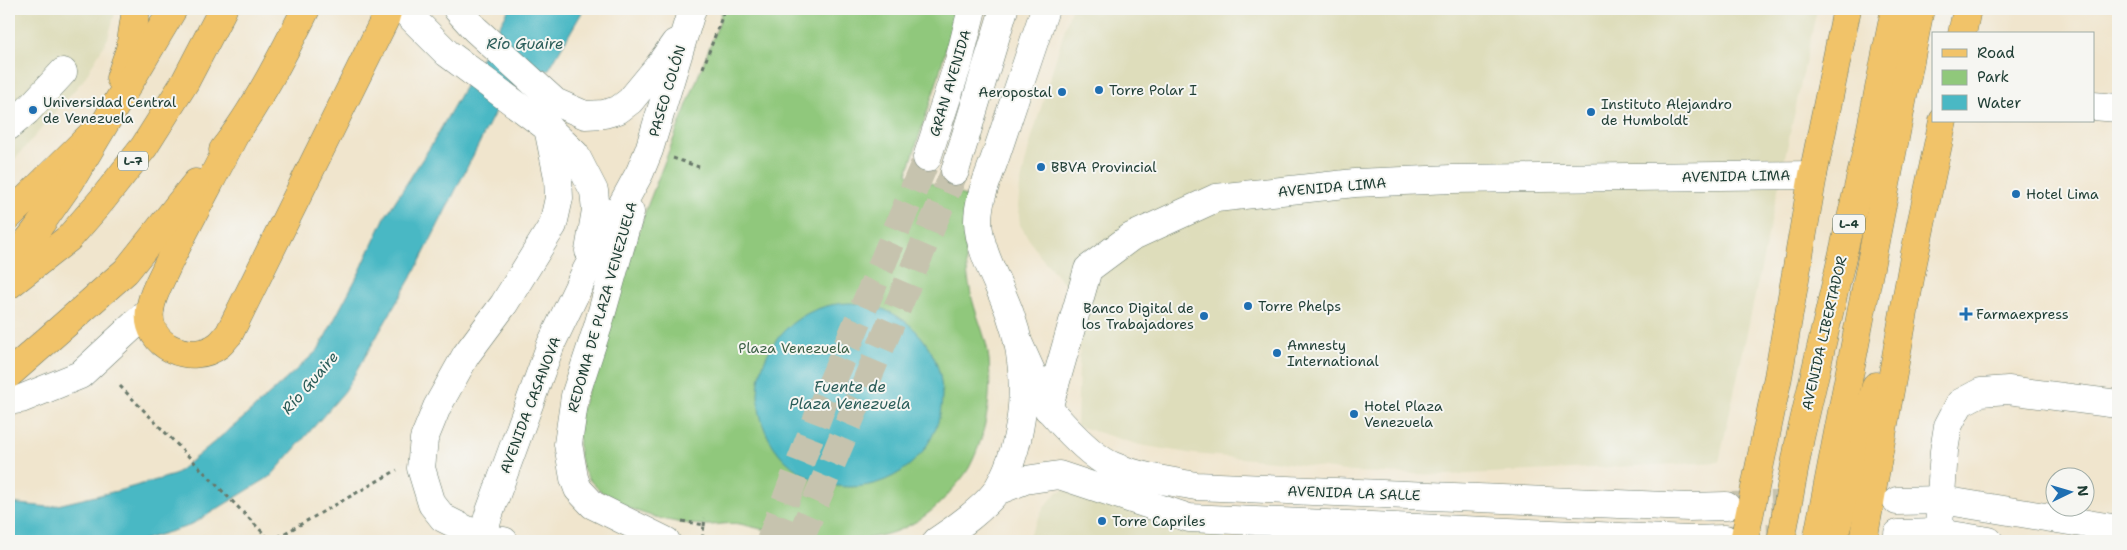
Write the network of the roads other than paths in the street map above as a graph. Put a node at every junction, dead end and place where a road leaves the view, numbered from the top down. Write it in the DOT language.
graph roads {
  1 [pos="136,9"];
  2 [pos="174,9"];
  3 [pos="223,9"];
  4 [pos="306,9"];
  5 [pos="388,9"];
  6 [pos="403,9"];
  7 [pos="457,9"];
  8 [pos="972,9"];
  9 [pos="1004,9"];
  10 [pos="1045,9"];
  11 [pos="1847,9"];
  12 [pos="1895,9"];
  13 [pos="1920,9"];
  14 [pos="1967,9"];
  15 [pos="689,17"];
  16 [pos="1962,32"];
  17 [pos="63,72"];
  18 [pos="2094,106"];
  19 [pos="2118,108"];
  20 [pos="106,120"];
  21 [pos="1943,122"];
  22 [pos="9,126"];
  23 [pos="548,128"];
  24 [pos="234,136"];
  25 [pos="927,158"];
  26 [pos="955,171"];
  27 [pos="640,172"];
  28 [pos="1813,175"];
  29 [pos="9,216"];
  30 [pos="1913,262"];
  31 [pos="9,264"];
  32 [pos="586,271"];
  33 [pos="9,286"];
  34 [pos="150,310"];
  35 [pos="1018,342"];
  36 [pos="9,374"];
  37 [pos="1023,377"];
  38 [pos="1778,377"];
  39 [pos="9,401"];
  40 [pos="2118,404"];
  41 [pos="1048,408"];
  42 [pos="996,491"];
  43 [pos="1942,500"];
  44 [pos="1897,501"];
  45 [pos="1726,506"];
  46 [pos="2118,529"];
  47 [pos="672,531"];
  48 [pos="959,532"];
  49 [pos="1898,534"];
  50 [pos="1939,537"];
  51 [pos="489,540"];
  52 [pos="1735,540"];
  53 [pos="937,541"];
  54 [pos="1773,541"];
  55 [pos="1781,541"];
  56 [pos="1817,541"];
  57 [pos="1833,541"];
  58 [pos="1863,541"];
  59 [pos="1989,541"];
  1 -- 20 [label="main road"];
  2 -- 20 [label="main road"];
  3 -- 33 [label="main road, L-7"];
  4 -- 24 [label="main road"];
  5 -- 34 [label="main road"];
  6 -- 23 [label="street, AVENIDA CASANOVA"];
  7 -- 15 [label="street"];
  8 -- 25 [label="street, GRAN AVENIDA"];
  9 -- 26 [label="street"];
  10 -- 35 [label="street"];
  11 -- 28 [label="main road"];
  12 -- 55 [label="main road, AVENIDA LIBERTADOR / L-4"];
  13 -- 56 [label="main road, L-4"];
  14 -- 16 [label="main road"];
  15 -- 27 [label="street, PASEO COLÓN"];
  17 -- 22 [label="street"];
  18 -- 19 [label="street"];
  20 -- 29 [label="main road"];
  20 -- 31 [label="main road"];
  21 -- 30 [label="main road"];
  23 -- 32 [label="street, AVENIDA CASANOVA"];
  23 -- 51 [label="street"];
  24 -- 34 [label="main road"];
  24 -- 36 [label="main road"];
  27 -- 32 [label="street, AVENIDA CASANOVA"];
  27 -- 47 [label="street, REDOMA DE PLAZA VENEZUELA"];
  28 -- 38 [label="main road"];
  28 -- 41 [label="street, AVENIDA LIMA"];
  30 -- 57 [label="main road"];
  30 -- 58 [label="main road"];
  32 -- 51 [label="street, AVENIDA CASANOVA"];
  34 -- 39 [label="street"];
  35 -- 37 [label="street"];
  35 -- 41 [label="street"];
  37 -- 41 [label="street, AVENIDA LA SALLE"];
  37 -- 42 [label="street"];
  38 -- 52 [label="main road"];
  38 -- 54 [label="main road"];
  40 -- 43 [label="street"];
  41 -- 45 [label="street, AVENIDA LA SALLE"];
  42 -- 48 [label="street"];
  42 -- 52 [label="street"];
  43 -- 44 [label="street"];
  43 -- 46 [label="street"];
  43 -- 50 [label="street"];
  48 -- 53 [label="street"];
  49 -- 50 [label="street"];
  50 -- 59 [label="street"];
}
